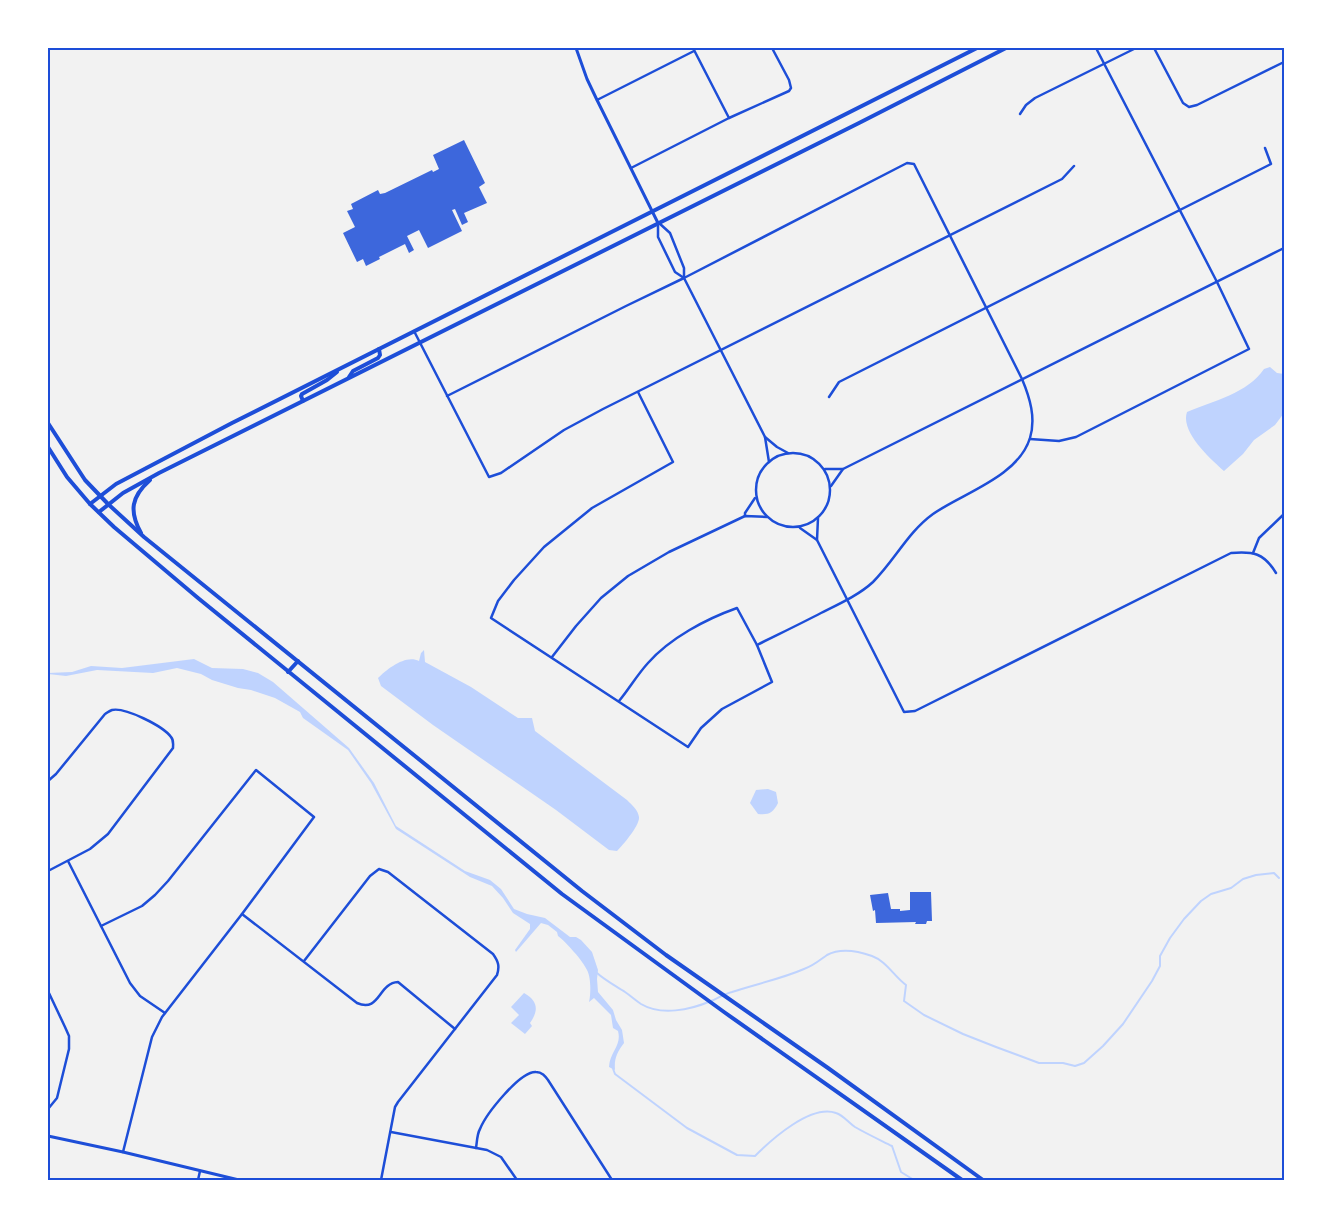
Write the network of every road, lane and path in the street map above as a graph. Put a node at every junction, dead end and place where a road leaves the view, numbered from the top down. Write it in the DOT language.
graph roads {
  1 [pos="576,48"];
  2 [pos="772,48"];
  3 [pos="977,48"];
  4 [pos="1006,48"];
  5 [pos="1096,48"];
  6 [pos="1136,48"];
  7 [pos="1154,48"];
  8 [pos="694,49"];
  9 [pos="1284,62"];
  10 [pos="1104,63"];
  11 [pos="597,100"];
  12 [pos="1020,114"];
  13 [pos="729,118"];
  14 [pos="1265,148"];
  15 [pos="1074,166"];
  16 [pos="631,168"];
  17 [pos="1179,210"];
  18 [pos="652,211"];
  19 [pos="658,223"];
  20 [pos="950,235"];
  21 [pos="1284,248"];
  22 [pos="545,266"];
  23 [pos="550,276"];
  24 [pos="684,278"];
  25 [pos="1217,282"];
  26 [pos="510,283"];
  27 [pos="515,294"];
  28 [pos="987,308"];
  29 [pos="414,331"];
  30 [pos="420,343"];
  31 [pos="379,349"];
  32 [pos="721,351"];
  33 [pos="340,368"];
  34 [pos="348,379"];
  35 [pos="1022,379"];
  36 [pos="638,392"];
  37 [pos="447,396"];
  38 [pos="829,397"];
  39 [pos="303,401"];
  40 [pos="48,423"];
  41 [pos="765,437"];
  42 [pos="1030,438"];
  43 [pos="48,447"];
  44 [pos="789,453"];
  45 [pos="769,462"];
  46 [pos="824,469"];
  47 [pos="843,469"];
  48 [pos="159,473"];
  49 [pos="830,486"];
  50 [pos="100,496"];
  51 [pos="756,496"];
  52 [pos="90,504"];
  53 [pos="108,504"];
  54 [pos="99,512"];
  55 [pos="1284,514"];
  56 [pos="745,516"];
  57 [pos="767,518"];
  58 [pos="818,518"];
  59 [pos="800,527"];
  60 [pos="144,537"];
  61 [pos="817,540"];
  62 [pos="1253,553"];
  63 [pos="1276,573"];
  64 [pos="847,600"];
  65 [pos="757,645"];
  66 [pos="552,657"];
  67 [pos="298,661"];
  68 [pos="288,672"];
  69 [pos="619,701"];
  70 [pos="48,781"];
  71 [pos="68,861"];
  72 [pos="48,871"];
  73 [pos="242,914"];
  74 [pos="101,926"];
  75 [pos="304,961"];
  76 [pos="48,991"];
  77 [pos="165,1013"];
  78 [pos="455,1028"];
  79 [pos="48,1109"];
  80 [pos="391,1132"];
  81 [pos="48,1136"];
  82 [pos="476,1148"];
  83 [pos="123,1152"];
  84 [pos="200,1172"];
  85 [pos="198,1180"];
  86 [pos="239,1180"];
  87 [pos="381,1180"];
  88 [pos="517,1180"];
  89 [pos="612,1180"];
  90 [pos="962,1180"];
  91 [pos="983,1180"];
  1 -- 11 [label="street"];
  2 -- 13 [label="street"];
  3 -- 18 [label="main road"];
  4 -- 19 [label="main road"];
  5 -- 10 [label="street"];
  6 -- 10 [label="street"];
  7 -- 9 [label="street"];
  8 -- 11 [label="street"];
  8 -- 13 [label="street"];
  10 -- 12 [label="street"];
  10 -- 17 [label="street"];
  11 -- 16 [label="street"];
  13 -- 16 [label="street"];
  14 -- 17 [label="street"];
  15 -- 20 [label="street"];
  16 -- 18 [label="street"];
  17 -- 25 [label="street"];
  17 -- 28 [label="street"];
  18 -- 19 [label="street"];
  18 -- 22 [label="main road"];
  19 -- 23 [label="main road"];
  19 -- 24 [label="street"];
  19 -- 24 [label="street"];
  20 -- 24 [label="street"];
  20 -- 28 [label="street"];
  20 -- 32 [label="street"];
  21 -- 25 [label="street"];
  22 -- 23 [label="main road"];
  22 -- 26 [label="main road"];
  23 -- 27 [label="main road"];
  24 -- 32 [label="street"];
  24 -- 37 [label="street"];
  25 -- 35 [label="street"];
  25 -- 42 [label="street"];
  26 -- 27 [label="main road"];
  26 -- 29 [label="main road"];
  27 -- 30 [label="main road"];
  28 -- 35 [label="street"];
  28 -- 38 [label="street"];
  29 -- 30 [label="street"];
  29 -- 31 [label="main road"];
  30 -- 34 [label="main road"];
  30 -- 37 [label="street"];
  31 -- 33 [label="main road"];
  31 -- 34 [label="main road"];
  32 -- 36 [label="street"];
  32 -- 41 [label="street"];
  33 -- 39 [label="main road"];
  33 -- 50 [label="main road"];
  34 -- 39 [label="main road"];
  35 -- 42 [label="street"];
  35 -- 47 [label="street"];
  36 -- 37 [label="street"];
  36 -- 66 [label="street"];
  39 -- 48 [label="main road"];
  40 -- 50 [label="main road"];
  41 -- 44 [label="street"];
  41 -- 45 [label="street"];
  42 -- 64 [label="street"];
  43 -- 52 [label="main road"];
  44 -- 45 [label="street"];
  44 -- 46 [label="street"];
  45 -- 51 [label="street"];
  46 -- 47 [label="street"];
  46 -- 49 [label="street"];
  47 -- 49 [label="street"];
  48 -- 53 [label="main road"];
  48 -- 60 [label="main road"];
  49 -- 58 [label="street"];
  50 -- 52 [label="main road"];
  50 -- 53 [label="main road"];
  51 -- 56 [label="street"];
  51 -- 57 [label="street"];
  52 -- 54 [label="main road"];
  53 -- 54 [label="main road"];
  53 -- 60 [label="main road"];
  54 -- 68 [label="main road"];
  55 -- 62 [label="street"];
  56 -- 57 [label="street"];
  56 -- 66 [label="street"];
  57 -- 59 [label="street"];
  58 -- 59 [label="street"];
  58 -- 61 [label="street"];
  59 -- 61 [label="street"];
  60 -- 67 [label="main road"];
  61 -- 64 [label="street"];
  62 -- 63 [label="street"];
  62 -- 64 [label="street"];
  64 -- 65 [label="street"];
  65 -- 69 [label="street"];
  65 -- 69 [label="street"];
  66 -- 69 [label="street"];
  67 -- 68 [label="main road"];
  67 -- 91 [label="main road"];
  68 -- 90 [label="main road"];
  70 -- 71 [label="street"];
  71 -- 72 [label="street"];
  71 -- 74 [label="street"];
  73 -- 74 [label="street"];
  73 -- 75 [label="street"];
  73 -- 77 [label="street"];
  74 -- 77 [label="street"];
  75 -- 78 [label="street"];
  75 -- 78 [label="street"];
  76 -- 79 [label="street"];
  77 -- 83 [label="street"];
  78 -- 80 [label="street"];
  80 -- 82 [label="street"];
  80 -- 87 [label="street"];
  81 -- 83 [label="street"];
  82 -- 88 [label="street"];
  82 -- 89 [label="street"];
  83 -- 84 [label="street"];
  84 -- 85 [label="street"];
  84 -- 86 [label="street"];
}
